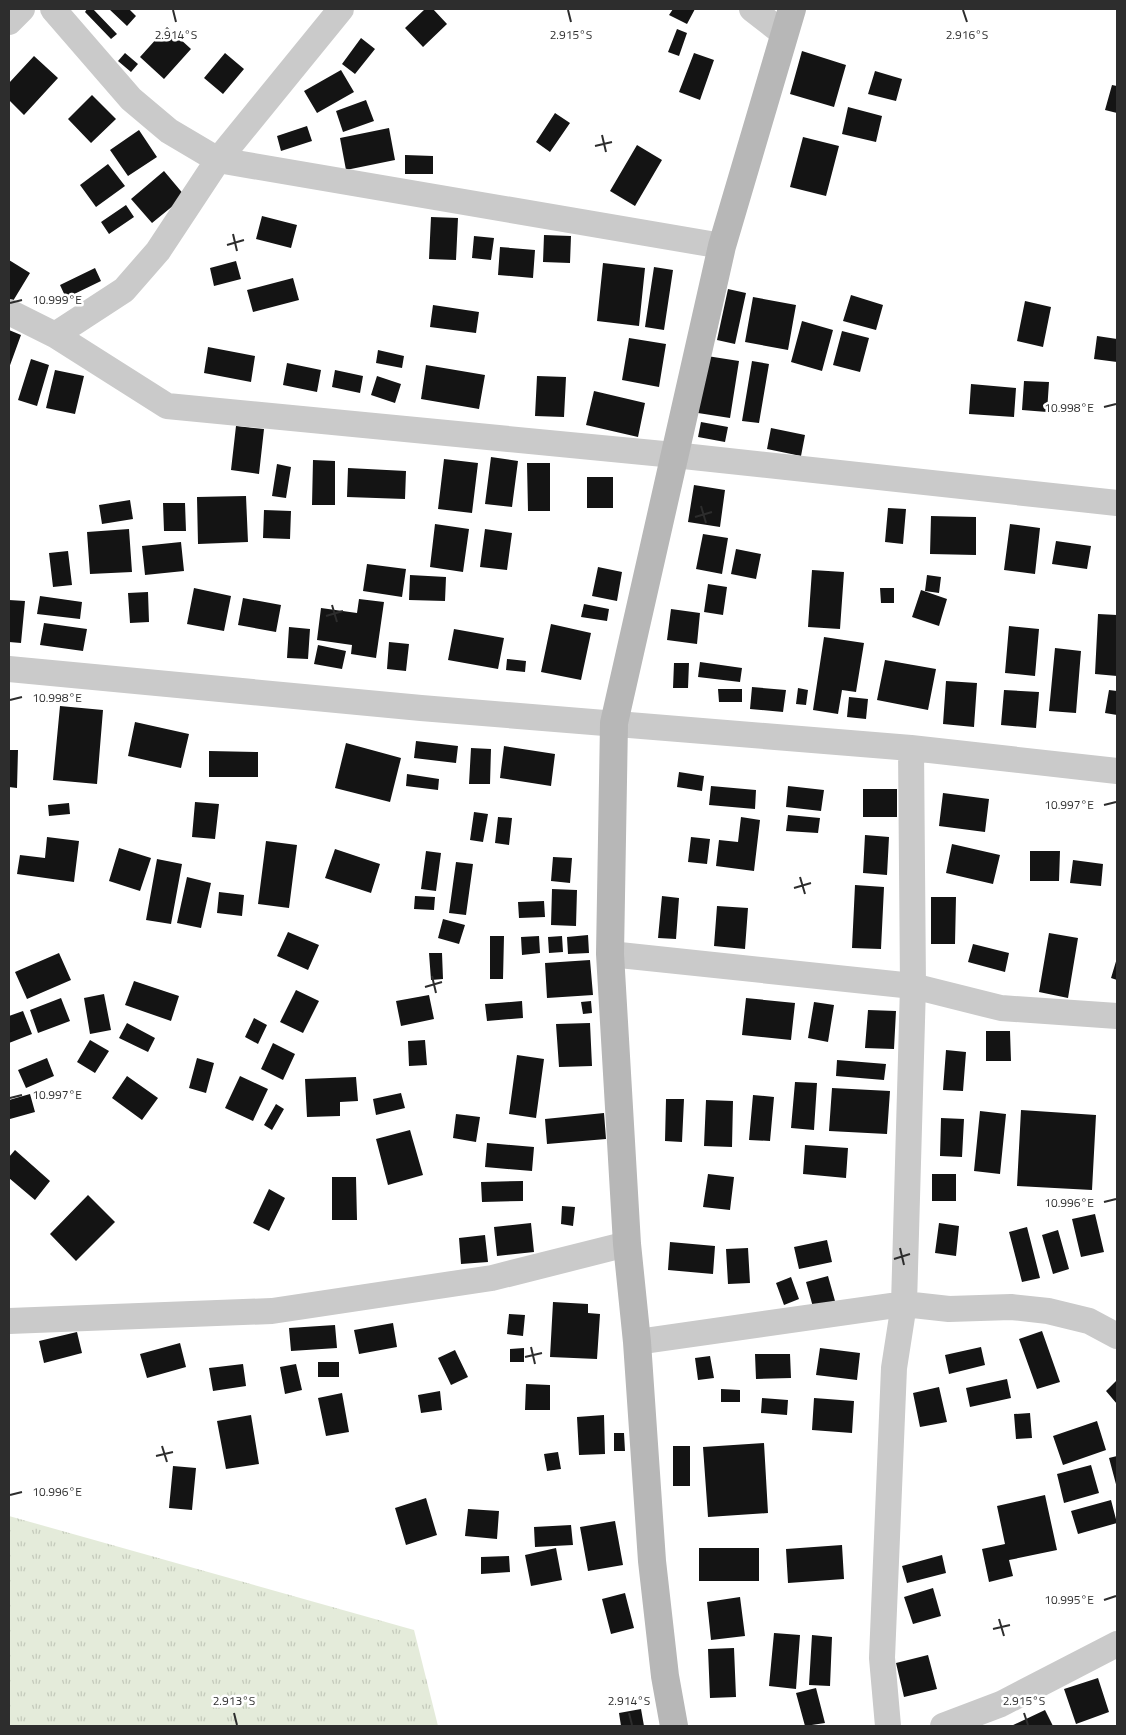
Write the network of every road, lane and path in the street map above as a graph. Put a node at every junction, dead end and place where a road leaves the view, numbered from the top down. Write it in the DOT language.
graph roads {
  1 [pos="22,9"];
  2 [pos="54,9"];
  3 [pos="341,9"];
  4 [pos="752,9"];
  5 [pos="788,21"];
  6 [pos="9,22"];
  7 [pos="218,160"];
  8 [pos="722,246"];
  9 [pos="9,312"];
  10 [pos="55,335"];
  11 [pos="674,455"];
  12 [pos="1117,503"];
  13 [pos="9,669"];
  14 [pos="614,723"];
  15 [pos="910,748"];
  16 [pos="1117,771"];
  17 [pos="610,954"];
  18 [pos="913,986"];
  19 [pos="1117,1016"];
  20 [pos="627,1244"];
  21 [pos="904,1304"];
  22 [pos="9,1321"];
  23 [pos="1117,1336"];
  24 [pos="637,1342"];
  25 [pos="1117,1644"];
  26 [pos="674,1726"];
  27 [pos="888,1726"];
  28 [pos="943,1726"];
  1 -- 6 [label="street"];
  2 -- 7 [label="street"];
  3 -- 7 [label="street"];
  4 -- 5 [label="street"];
  5 -- 8 [label="main road"];
  7 -- 8 [label="street"];
  7 -- 10 [label="street"];
  8 -- 11 [label="main road"];
  9 -- 10 [label="street"];
  10 -- 11 [label="street"];
  11 -- 12 [label="street"];
  11 -- 14 [label="main road"];
  13 -- 14 [label="street"];
  14 -- 15 [label="street"];
  14 -- 17 [label="main road"];
  15 -- 16 [label="street"];
  15 -- 18 [label="street"];
  17 -- 18 [label="street"];
  17 -- 20 [label="main road"];
  18 -- 19 [label="street"];
  18 -- 21 [label="street"];
  20 -- 22 [label="street"];
  20 -- 24 [label="main road"];
  21 -- 23 [label="street"];
  21 -- 24 [label="street"];
  21 -- 27 [label="street"];
  24 -- 26 [label="main road"];
  25 -- 28 [label="street"];
}
